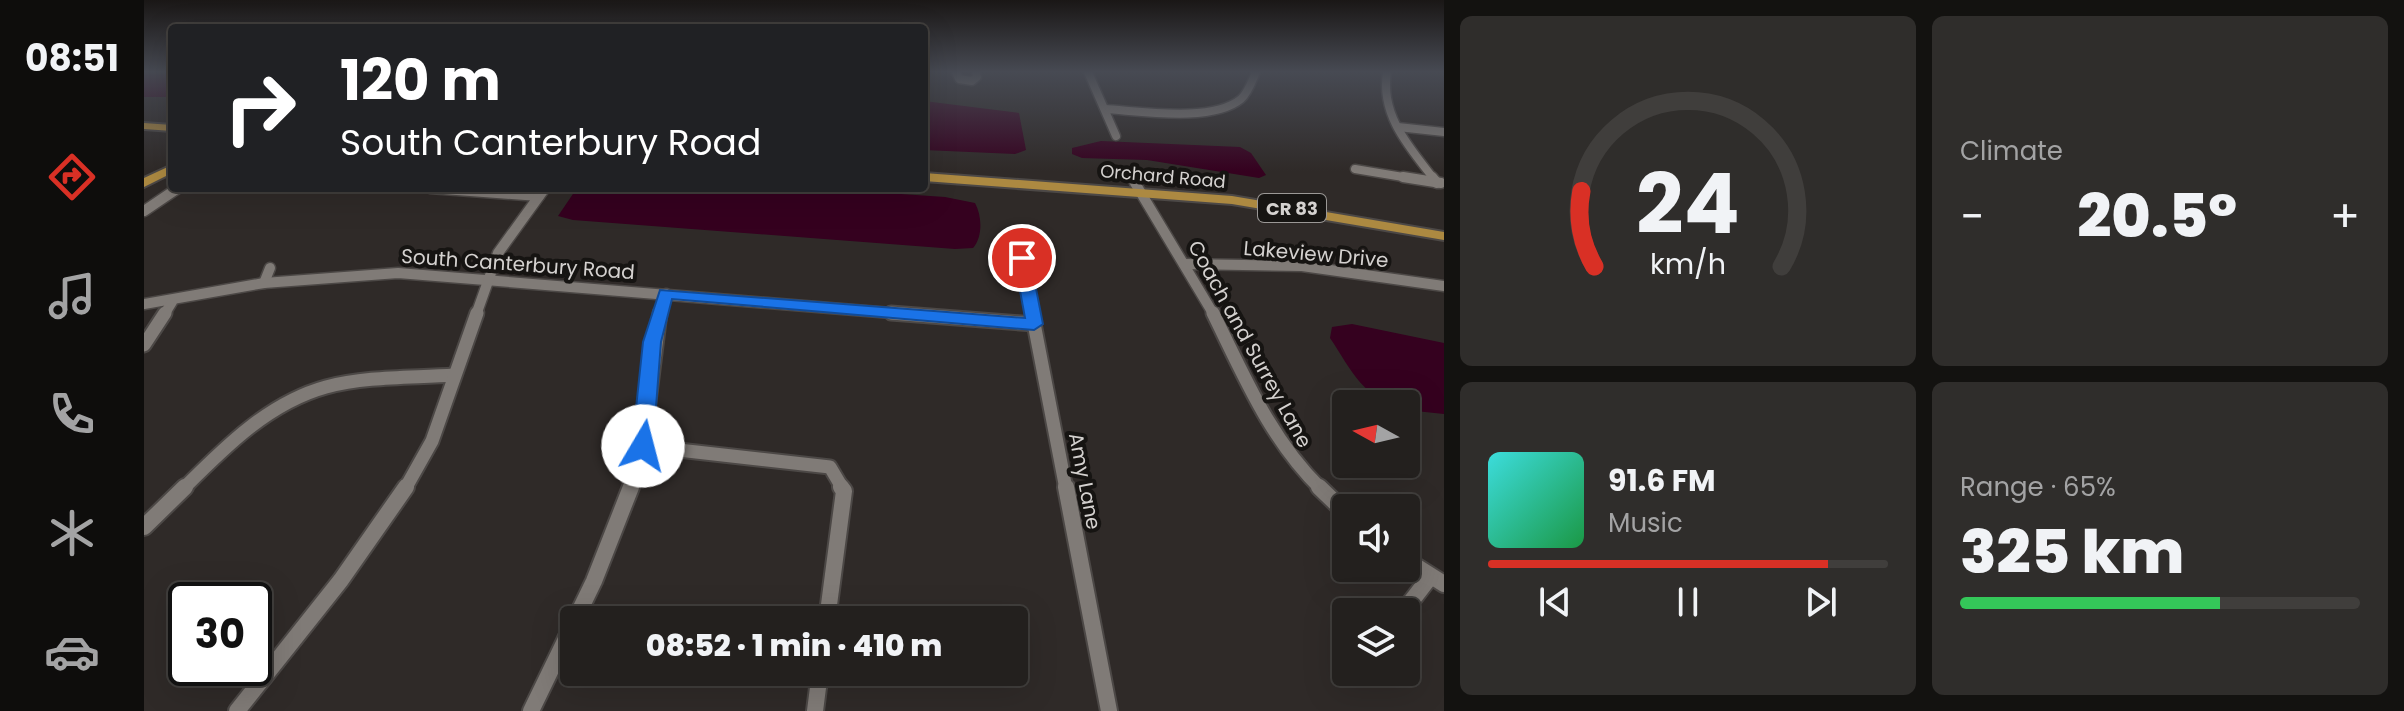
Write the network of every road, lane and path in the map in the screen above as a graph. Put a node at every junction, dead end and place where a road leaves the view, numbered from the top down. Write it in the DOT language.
graph roads {
  1 [pos="1103,105"];
  2 [pos="1229,105"];
  3 [pos="1390,105"];
  4 [pos="1105,109"];
  5 [pos="144,117"];
  6 [pos="168,119"];
  7 [pos="144,126"];
  8 [pos="1398,127"];
  9 [pos="168,128"];
  10 [pos="1444,132"];
  11 [pos="1116,136"];
  12 [pos="168,159"];
  13 [pos="928,169"];
  14 [pos="1355,169"];
  15 [pos="168,170"];
  16 [pos="144,172"];
  17 [pos="928,177"];
  18 [pos="144,183"];
  19 [pos="1440,183"];
  20 [pos="1137,187"];
  21 [pos="172,192"];
  22 [pos="542,192"];
  23 [pos="144,211"];
  24 [pos="1444,228"];
  25 [pos="1444,236"];
  26 [pos="1022,258"];
  27 [pos="1184,264"];
  28 [pos="270,268"];
  29 [pos="486,279"];
  30 [pos="264,283"];
  31 [pos="1444,286"];
  32 [pos="666,294"];
  33 [pos="172,302"];
  34 [pos="144,304"];
  35 [pos="1034,324"];
  36 [pos="144,345"];
  37 [pos="454,375"];
  38 [pos="643,446"];
  39 [pos="1332,500"];
  40 [pos="144,527"];
  41 [pos="1420,569"];
  42 [pos="1437,581"];
  43 [pos="1418,598"];
  44 [pos="829,606"];
  45 [pos="818,686"];
  46 [pos="237,711"];
  47 [pos="531,711"];
  48 [pos="815,711"];
  49 [pos="1109,711"];
  1 -- 4 [label="street"];
  2 -- 4 [label="street"];
  3 -- 8 [label="street"];
  4 -- 11 [label="street"];
  5 -- 6 [label="main road"];
  7 -- 9 [label="main road"];
  8 -- 10 [label="street"];
  8 -- 19 [label="street"];
  12 -- 16 [label="main road"];
  13 -- 20 [label="main road, Orchard Road / CR 83"];
  14 -- 19 [label="street"];
  15 -- 18 [label="main road"];
  17 -- 20 [label="main road, Orchard Road / CR 83"];
  20 -- 24 [label="main road, Orchard Road / CR 83"];
  20 -- 25 [label="main road, Orchard Road / CR 83"];
  20 -- 27 [label="street, Coach and Surrey Lane"];
  21 -- 23 [label="street"];
  22 -- 29 [label="street"];
  26 -- 35 [label="street, Amy Lane"];
  27 -- 31 [label="street, Lakeview Drive"];
  27 -- 39 [label="street, Coach and Surrey Lane"];
  28 -- 30 [label="street"];
  29 -- 30 [label="street, South Canterbury Road"];
  29 -- 32 [label="street, South Canterbury Road"];
  29 -- 37 [label="street"];
  30 -- 33 [label="street, South Canterbury Road"];
  32 -- 35 [label="street, South Canterbury Road"];
  32 -- 38 [label="street"];
  33 -- 34 [label="street, South Canterbury Road"];
  33 -- 36 [label="street"];
  35 -- 49 [label="street, Amy Lane"];
  37 -- 40 [label="street"];
  37 -- 46 [label="street"];
  38 -- 44 [label="street"];
  38 -- 47 [label="street"];
  41 -- 42 [label="street"];
  42 -- 43 [label="street"];
  45 -- 48 [label="street"];
}
